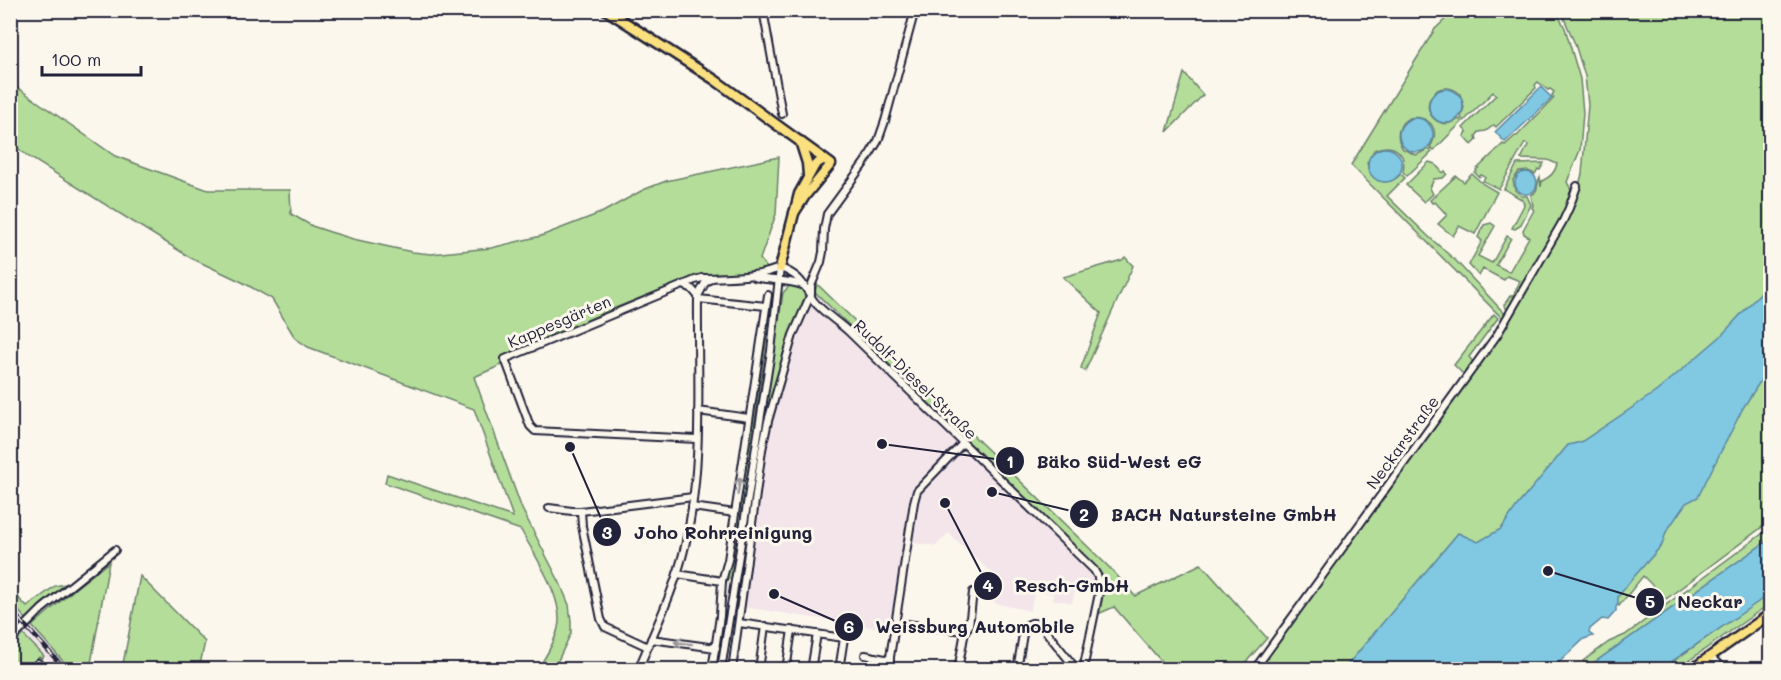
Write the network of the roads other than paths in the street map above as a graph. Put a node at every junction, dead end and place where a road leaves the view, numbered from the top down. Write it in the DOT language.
graph roads {
  1 [pos="606,10"];
  2 [pos="763,10"];
  3 [pos="915,10"];
  4 [pos="782,114"];
  5 [pos="800,141"];
  6 [pos="827,161"];
  7 [pos="808,175"];
  8 [pos="1577,186"];
  9 [pos="794,213"];
  10 [pos="780,268"];
  11 [pos="750,276"];
  12 [pos="712,278"];
  13 [pos="779,280"];
  14 [pos="682,285"];
  15 [pos="804,285"];
  16 [pos="810,294"];
  17 [pos="768,295"];
  18 [pos="698,297"];
  19 [pos="766,306"];
  20 [pos="698,411"];
  21 [pos="749,418"];
  22 [pos="697,439"];
  23 [pos="963,444"];
  24 [pos="693,497"];
  25 [pos="692,507"];
  26 [pos="549,508"];
  27 [pos="581,511"];
  28 [pos="735,513"];
  29 [pos="115,550"];
  30 [pos="677,574"];
  31 [pos="722,581"];
  32 [pos="973,592"];
  33 [pos="1770,614"];
  34 [pos="739,623"];
  35 [pos="897,623"];
  36 [pos="765,626"];
  37 [pos="792,630"];
  38 [pos="965,631"];
  39 [pos="817,634"];
  40 [pos="651,639"];
  41 [pos="10,641"];
  42 [pos="648,647"];
  43 [pos="716,648"];
  44 [pos="865,656"];
  45 [pos="1709,656"];
  46 [pos="890,660"];
  47 [pos="38,663"];
  48 [pos="33,669"];
  49 [pos="640,669"];
  50 [pos="712,669"];
  51 [pos="721,669"];
  52 [pos="732,669"];
  53 [pos="759,669"];
  54 [pos="786,669"];
  55 [pos="811,669"];
  56 [pos="839,669"];
  57 [pos="888,669"];
  58 [pos="958,669"];
  59 [pos="1017,669"];
  60 [pos="1077,669"];
  61 [pos="1083,669"];
  62 [pos="1254,669"];
  63 [pos="1691,669"];
  64 [pos="1725,669"];
  1 -- 5 [label="main road"];
  2 -- 4 [label="street"];
  3 -- 16 [label="street"];
  5 -- 6 [label="main road"];
  5 -- 7 [label="main road"];
  6 -- 7 [label="main road"];
  6 -- 9 [label="main road"];
  7 -- 9 [label="main road"];
  8 -- 62 [label="street, Neckarstraße"];
  9 -- 10 [label="main road"];
  10 -- 11 [label="street, Kappesgärten"];
  10 -- 13 [label="street"];
  10 -- 15 [label="street, Rudolf-Diesel-Straße"];
  11 -- 12 [label="street, Kappesgärten"];
  11 -- 13 [label="street, Kappesgärten"];
  12 -- 14 [label="street, Kappesgärten"];
  12 -- 18 [label="street"];
  13 -- 15 [label="street"];
  13 -- 51 [label="street"];
  14 -- 18 [label="street"];
  14 -- 22 [label="street, Kappesgärten"];
  15 -- 16 [label="street, Rudolf-Diesel-Straße"];
  16 -- 23 [label="street, Rudolf-Diesel-Straße"];
  16 -- 34 [label="street"];
  17 -- 19 [label="street"];
  18 -- 19 [label="street"];
  18 -- 20 [label="street"];
  19 -- 21 [label="street"];
  20 -- 21 [label="street"];
  20 -- 22 [label="street"];
  28 -- 21 [label="street, one-way"];
  22 -- 24 [label="street"];
  23 -- 35 [label="street"];
  23 -- 61 [label="street, Rudolf-Diesel-Straße"];
  24 -- 25 [label="street"];
  24 -- 27 [label="street"];
  25 -- 28 [label="street"];
  25 -- 30 [label="street"];
  26 -- 27 [label="street"];
  27 -- 42 [label="street"];
  28 -- 31 [label="street"];
  29 -- 41 [label="street"];
  30 -- 31 [label="street"];
  30 -- 40 [label="street"];
  31 -- 43 [label="street"];
  32 -- 38 [label="street"];
  33 -- 45 [label="main road"];
  34 -- 36 [label="street"];
  34 -- 52 [label="street"];
  35 -- 38 [label="street"];
  35 -- 46 [label="street"];
  36 -- 37 [label="street"];
  36 -- 53 [label="street"];
  37 -- 39 [label="street"];
  37 -- 54 [label="street"];
  38 -- 58 [label="street"];
  39 -- 55 [label="street"];
  39 -- 56 [label="street"];
  40 -- 42 [label="street"];
  43 -- 40 [label="street, one-way"];
  42 -- 49 [label="street"];
  43 -- 50 [label="street"];
  44 -- 46 [label="street"];
  45 -- 63 [label="main road"];
  45 -- 64 [label="street"];
  46 -- 57 [label="street"];
  47 -- 48 [label="street"];
  59 -- 60 [label="street"];
}
